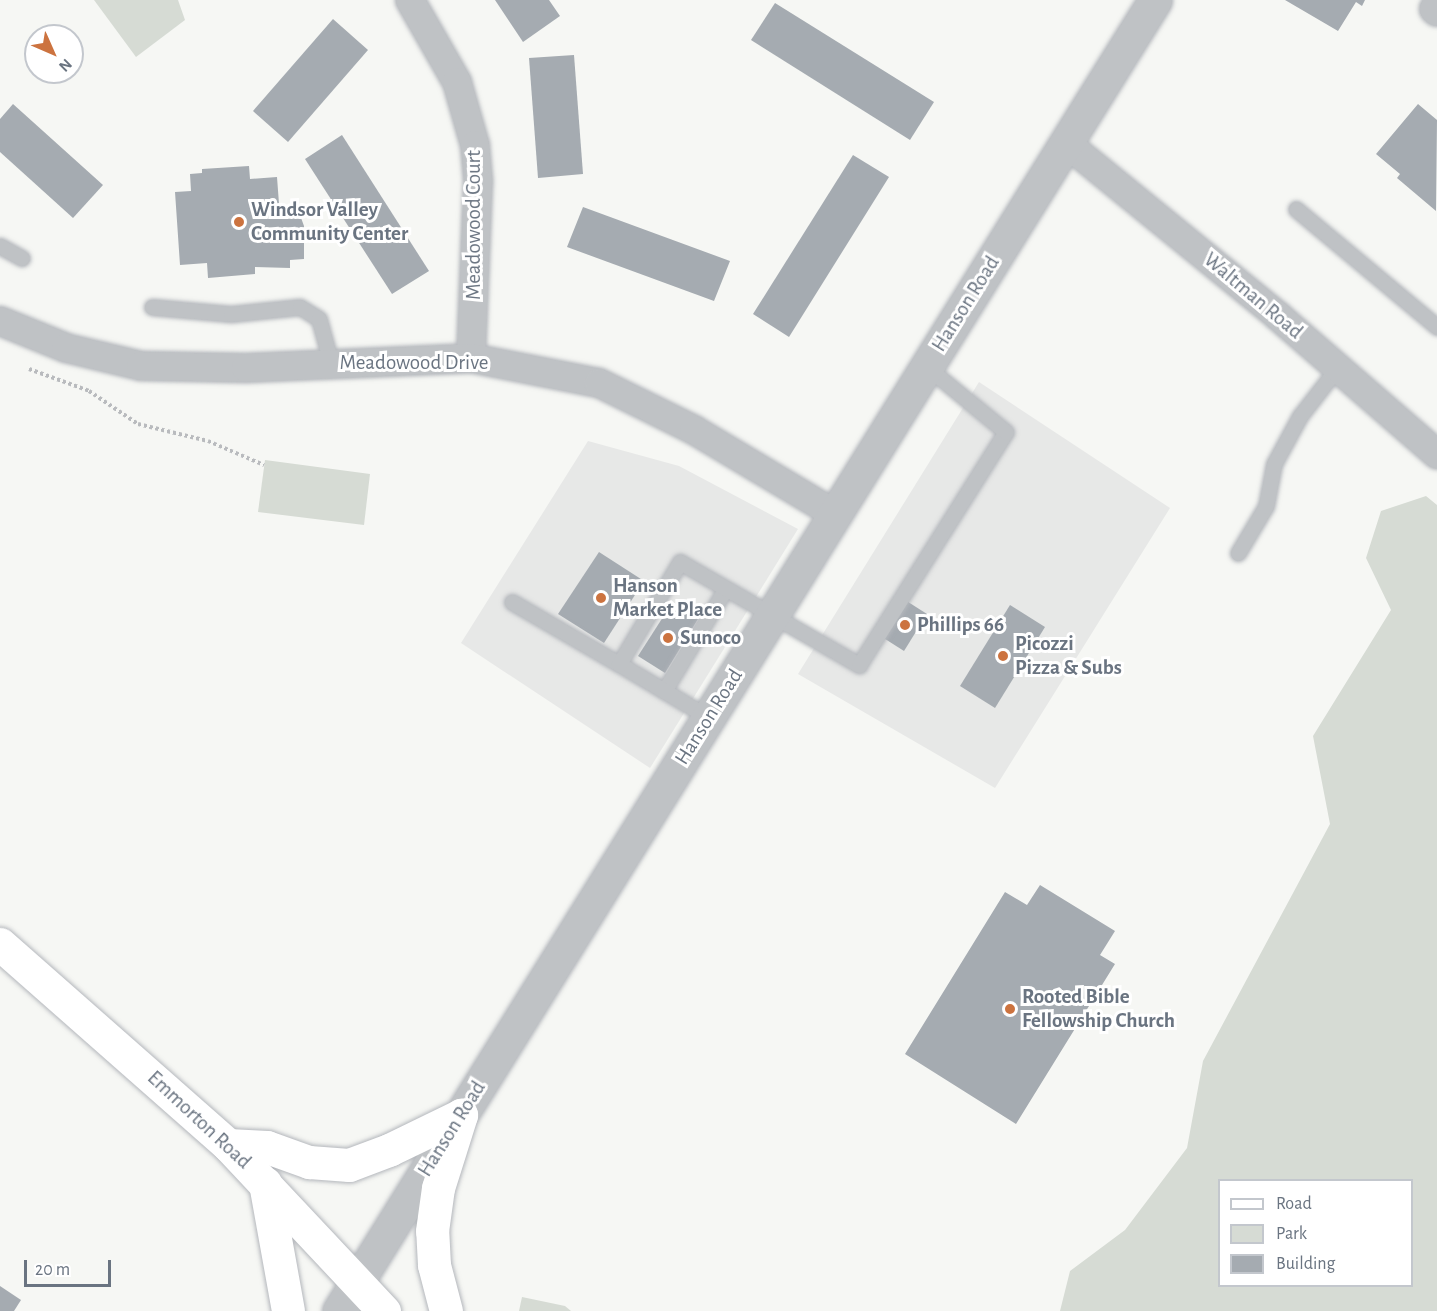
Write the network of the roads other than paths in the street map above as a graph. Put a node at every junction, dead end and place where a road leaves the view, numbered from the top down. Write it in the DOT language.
graph roads {
  1 [pos="410,0"];
  2 [pos="1155,0"];
  3 [pos="1437,4"];
  4 [pos="1437,12"];
  5 [pos="1066,143"];
  6 [pos="1296,209"];
  7 [pos="0,246"];
  8 [pos="22,258"];
  9 [pos="152,307"];
  10 [pos="0,321"];
  11 [pos="1437,327"];
  12 [pos="471,358"];
  13 [pos="331,363"];
  14 [pos="927,367"];
  15 [pos="1338,367"];
  16 [pos="1437,454"];
  17 [pos="835,514"];
  18 [pos="1238,553"];
  19 [pos="725,590"];
  20 [pos="512,602"];
  21 [pos="771,616"];
  22 [pos="619,664"];
  23 [pos="664,691"];
  24 [pos="708,717"];
  25 [pos="0,944"];
  26 [pos="461,1115"];
  27 [pos="228,1145"];
  28 [pos="265,1182"];
  29 [pos="358,1281"];
  30 [pos="288,1311"];
  31 [pos="339,1311"];
  32 [pos="384,1311"];
  33 [pos="446,1311"];
  1 -- 12 [label="street, Meadowood Court"];
  2 -- 5 [label="street, Hanson Road"];
  3 -- 4 [label="street"];
  5 -- 14 [label="street, Hanson Road"];
  5 -- 15 [label="street, Waltman Road"];
  6 -- 11 [label="lane"];
  7 -- 8 [label="lane"];
  9 -- 13 [label="lane"];
  10 -- 13 [label="street, Meadowood Drive"];
  12 -- 13 [label="street, Meadowood Drive"];
  12 -- 17 [label="street, Meadowood Drive"];
  14 -- 17 [label="street, Hanson Road"];
  14 -- 21 [label="lane"];
  15 -- 16 [label="street, Waltman Road"];
  15 -- 18 [label="lane"];
  17 -- 21 [label="street, Hanson Road"];
  19 -- 21 [label="lane"];
  19 -- 22 [label="lane"];
  19 -- 23 [label="lane"];
  20 -- 22 [label="lane"];
  21 -- 24 [label="street, Hanson Road"];
  22 -- 23 [label="lane"];
  23 -- 24 [label="lane"];
  24 -- 26 [label="street, Hanson Road"];
  25 -- 27 [label="main road, Emmorton Road"];
  26 -- 27 [label="main road"];
  26 -- 29 [label="street, Hanson Road"];
  26 -- 33 [label="main road"];
  27 -- 28 [label="main road, Emmorton Road"];
  28 -- 29 [label="main road, Emmorton Road"];
  28 -- 30 [label="main road"];
  29 -- 31 [label="street, Hanson Road"];
  29 -- 32 [label="main road, Emmorton Road"];
}
